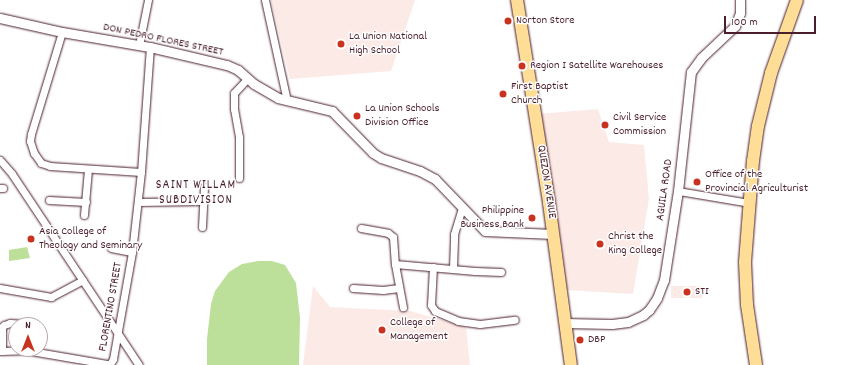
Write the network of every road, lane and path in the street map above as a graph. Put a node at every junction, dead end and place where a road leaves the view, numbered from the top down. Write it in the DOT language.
graph roads {
  1 [pos="148,0"];
  2 [pos="265,0"];
  3 [pos="517,0"];
  4 [pos="740,0"];
  5 [pos="796,0"];
  6 [pos="0,18"];
  7 [pos="62,32"];
  8 [pos="139,45"];
  9 [pos="150,47"];
  10 [pos="247,79"];
  11 [pos="287,101"];
  12 [pos="0,160"];
  13 [pos="88,169"];
  14 [pos="140,172"];
  15 [pos="239,178"];
  16 [pos="204,187"];
  17 [pos="678,191"];
  18 [pos="49,200"];
  19 [pos="203,201"];
  20 [pos="86,202"];
  21 [pos="138,202"];
  22 [pos="750,203"];
  23 [pos="462,207"];
  24 [pos="84,215"];
  25 [pos="202,226"];
  26 [pos="361,228"];
  27 [pos="554,234"];
  28 [pos="111,248"];
  29 [pos="132,252"];
  30 [pos="395,264"];
  31 [pos="433,267"];
  32 [pos="453,268"];
  33 [pos="501,272"];
  34 [pos="83,280"];
  35 [pos="0,288"];
  36 [pos="352,288"];
  37 [pos="399,288"];
  38 [pos="403,307"];
  39 [pos="515,320"];
  40 [pos="565,323"];
  41 [pos="8,324"];
  42 [pos="118,334"];
  43 [pos="1,351"];
  44 [pos="139,365"];
  45 [pos="571,365"];
  46 [pos="756,365"];
  1 -- 8 [label="street"];
  2 -- 11 [label="street"];
  3 -- 27 [label="main road, QUEZON AVENUE"];
  4 -- 17 [label="street, AGUILA ROAD"];
  5 -- 22 [label="main road"];
  6 -- 7 [label="street, DON PEDRO FLORES STREET"];
  7 -- 8 [label="street, DON PEDRO FLORES STREET"];
  7 -- 13 [label="street"];
  8 -- 9 [label="street, DON PEDRO FLORES STREET"];
  9 -- 10 [label="street, DON PEDRO FLORES STREET"];
  9 -- 14 [label="street, FLORENTINO STREET"];
  10 -- 11 [label="street, DON PEDRO FLORES STREET"];
  10 -- 15 [label="street"];
  11 -- 23 [label="street, DON PEDRO FLORES STREET"];
  12 -- 34 [label="street"];
  13 -- 14 [label="street"];
  13 -- 20 [label="street"];
  14 -- 21 [label="street, FLORENTINO STREET"];
  16 -- 19 [label="street"];
  17 -- 22 [label="street"];
  17 -- 40 [label="street, AGUILA ROAD"];
  18 -- 20 [label="street"];
  19 -- 21 [label="street"];
  19 -- 25 [label="street"];
  20 -- 24 [label="street"];
  21 -- 29 [label="street, FLORENTINO STREET"];
  22 -- 46 [label="main road"];
  23 -- 27 [label="street, DON PEDRO FLORES STREET"];
  23 -- 32 [label="street"];
  26 -- 30 [label="street"];
  27 -- 40 [label="main road, QUEZON AVENUE"];
  28 -- 29 [label="street"];
  29 -- 42 [label="street, FLORENTINO STREET"];
  30 -- 31 [label="street"];
  30 -- 37 [label="street"];
  31 -- 32 [label="street"];
  31 -- 39 [label="street"];
  32 -- 33 [label="street"];
  34 -- 35 [label="street"];
  34 -- 42 [label="street"];
  36 -- 37 [label="street"];
  37 -- 38 [label="street"];
  40 -- 45 [label="main road, QUEZON AVENUE"];
  41 -- 43 [label="street"];
  42 -- 43 [label="street, FLORENTINO STREET"];
  42 -- 44 [label="street"];
}
